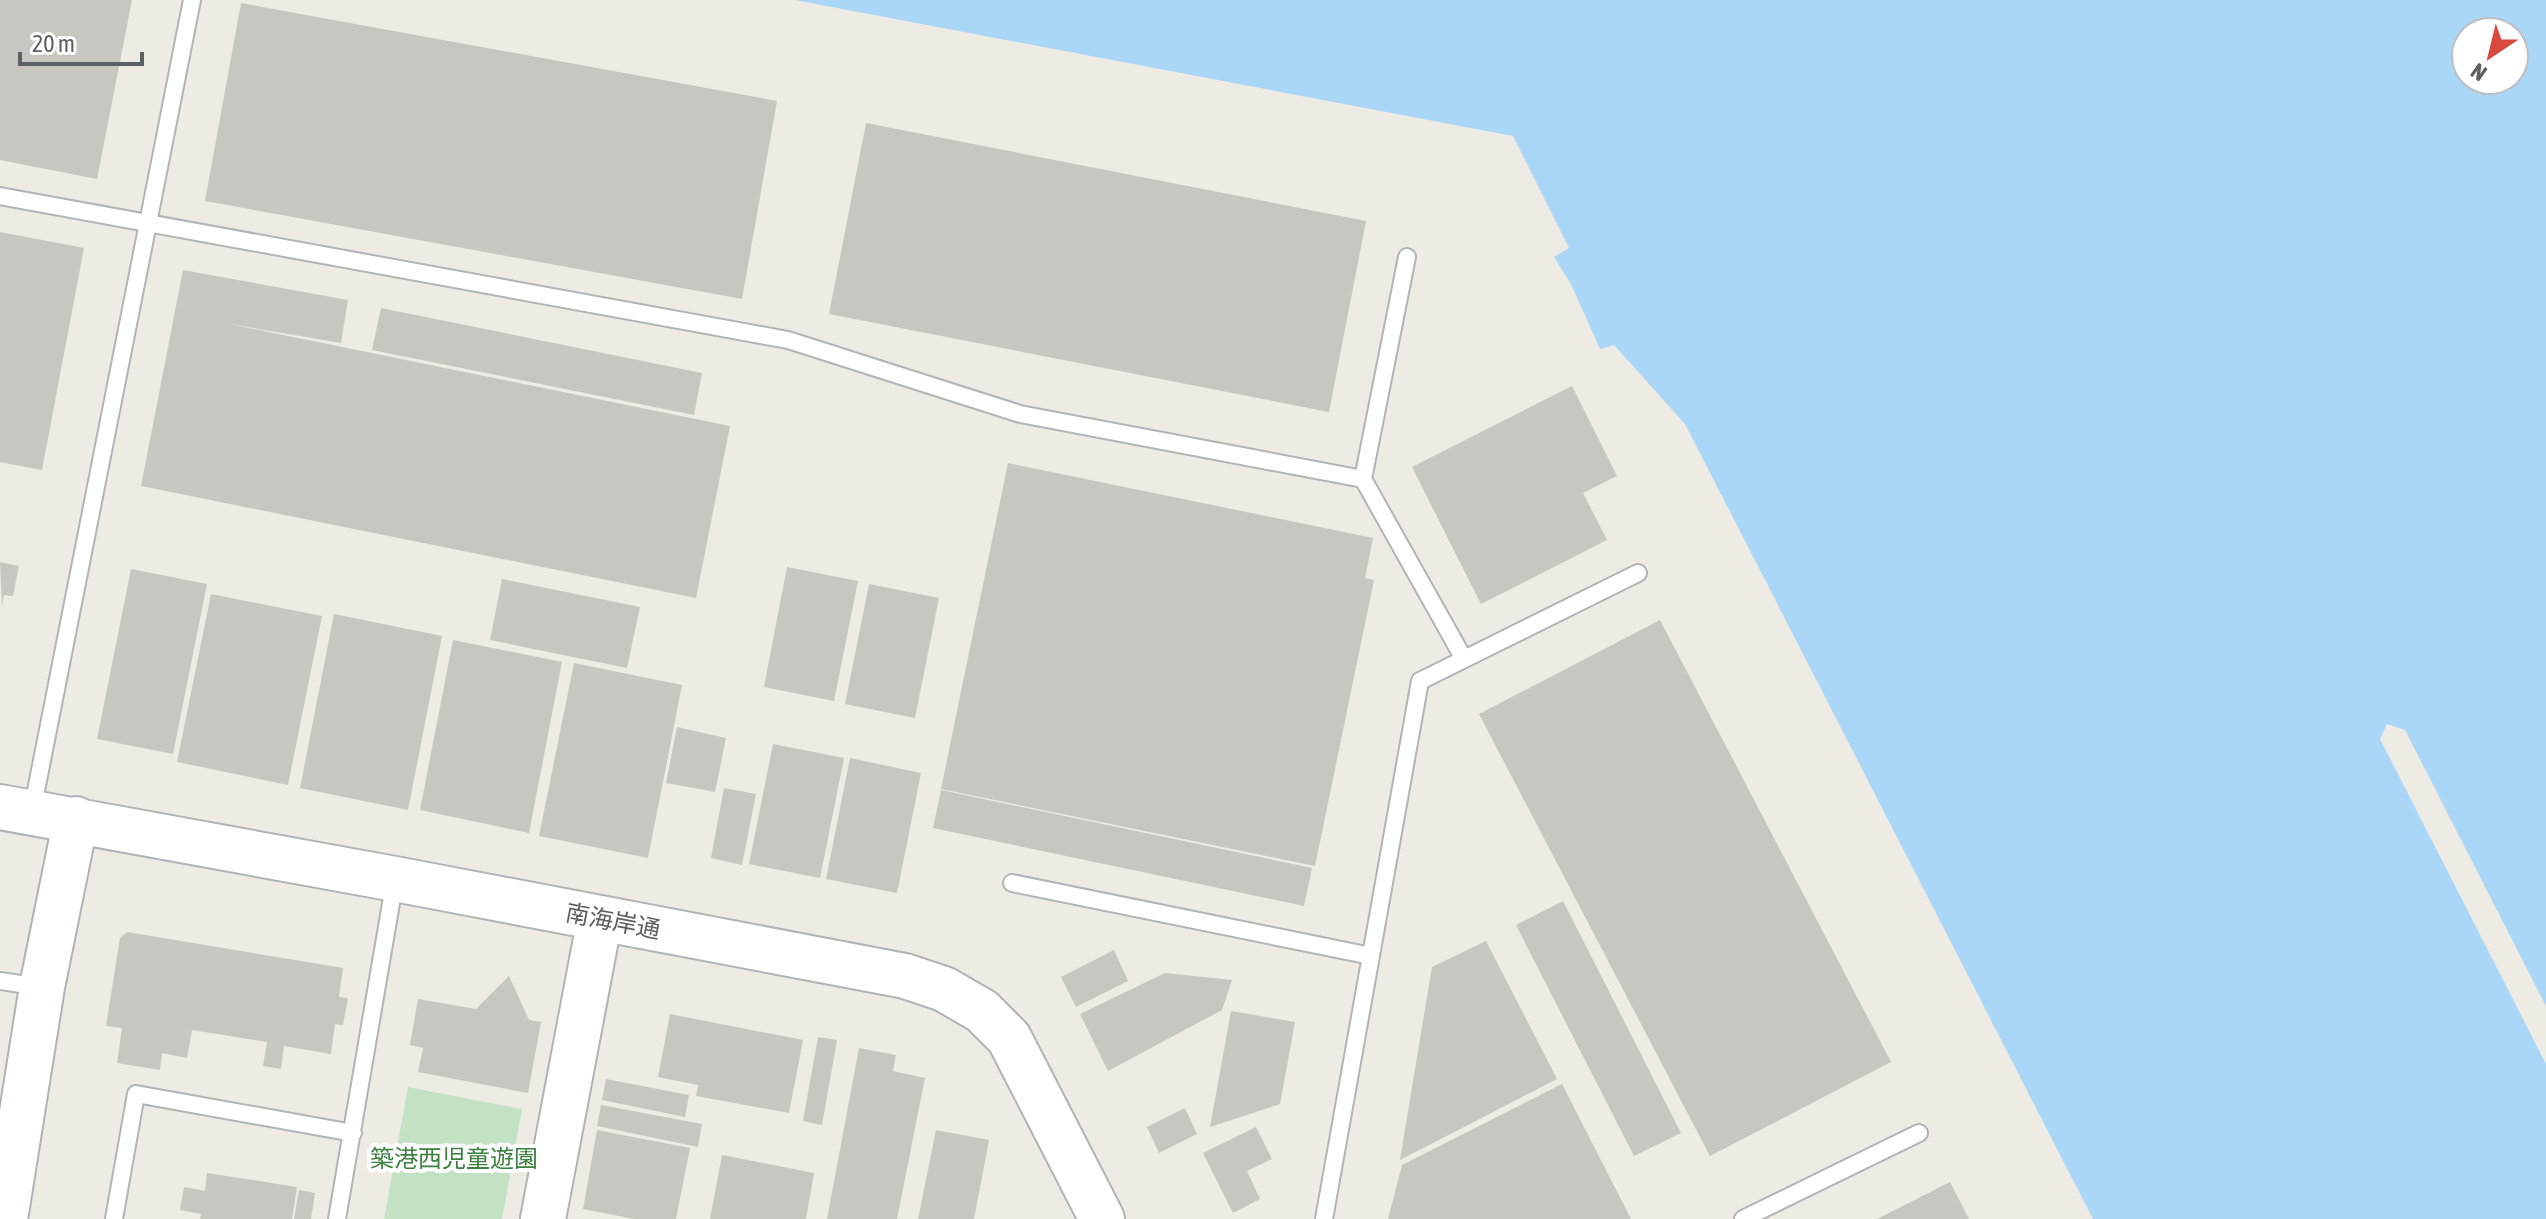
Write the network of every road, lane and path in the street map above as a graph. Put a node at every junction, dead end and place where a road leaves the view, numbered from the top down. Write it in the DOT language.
graph roads {
  1 [pos="192,0"];
  2 [pos="0,196"];
  3 [pos="148,224"];
  4 [pos="1407,257"];
  5 [pos="1363,479"];
  6 [pos="1638,573"];
  7 [pos="1464,659"];
  8 [pos="16,810"];
  9 [pos="76,819"];
  10 [pos="395,879"];
  11 [pos="1012,883"];
  12 [pos="600,918"];
  13 [pos="1371,956"];
  14 [pos="21,984"];
  15 [pos="353,1133"];
  16 [pos="1919,1133"];
  17 [pos="5,1219"];
  18 [pos="114,1219"];
  19 [pos="337,1219"];
  20 [pos="543,1219"];
  21 [pos="1102,1219"];
  22 [pos="1324,1219"];
  23 [pos="1743,1219"];
  1 -- 3 [label="lane"];
  2 -- 3 [label="lane"];
  3 -- 5 [label="lane"];
  3 -- 8 [label="lane"];
  4 -- 5 [label="lane"];
  5 -- 7 [label="lane"];
  6 -- 7 [label="lane"];
  7 -- 13 [label="lane"];
  8 -- 9 [label="street, 南海岸通"];
  9 -- 10 [label="street, 南海岸通"];
  9 -- 14 [label="street"];
  10 -- 12 [label="street, 南海岸通"];
  10 -- 15 [label="lane"];
  11 -- 13 [label="lane"];
  12 -- 20 [label="street"];
  12 -- 21 [label="street, 南海岸通"];
  13 -- 22 [label="lane"];
  14 -- 17 [label="street"];
  15 -- 18 [label="lane"];
  15 -- 19 [label="lane"];
  16 -- 23 [label="lane"];
}
